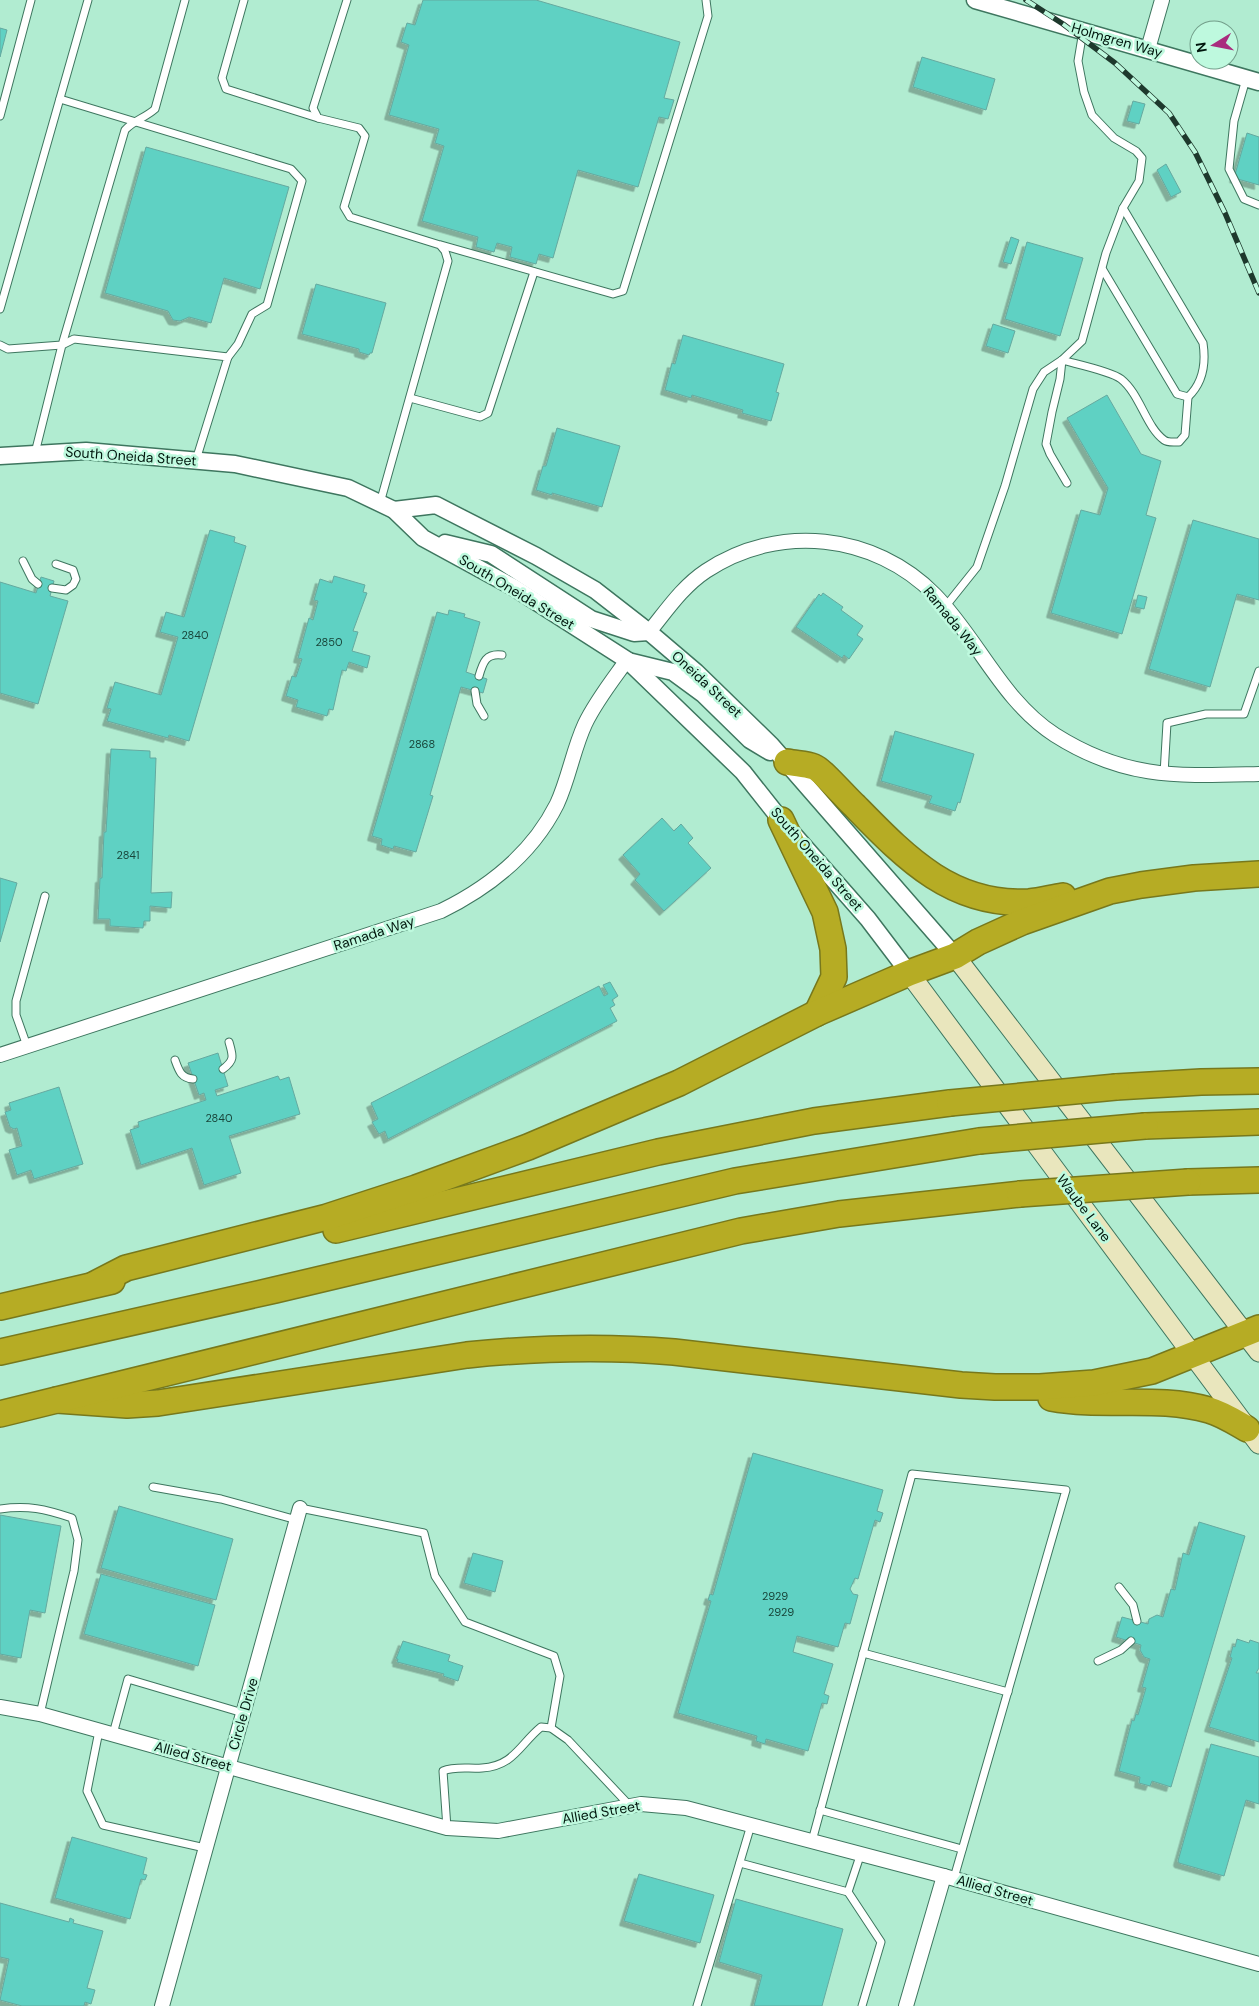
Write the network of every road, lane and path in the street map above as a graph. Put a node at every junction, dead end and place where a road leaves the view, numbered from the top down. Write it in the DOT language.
graph roads {
  1 [pos="30,0"];
  2 [pos="88,0"];
  3 [pos="185,0"];
  4 [pos="244,0"];
  5 [pos="347,0"];
  6 [pos="706,0"];
  7 [pos="975,0"];
  8 [pos="1162,0"];
  9 [pos="1083,30"];
  10 [pos="1148,49"];
  11 [pos="1252,80"];
  12 [pos="60,99"];
  13 [pos="0,116"];
  14 [pos="318,118"];
  15 [pos="133,122"];
  16 [pos="1259,205"];
  17 [pos="1124,208"];
  18 [pos="440,245"];
  19 [pos="1103,270"];
  20 [pos="534,272"];
  21 [pos="0,310"];
  22 [pos="0,345"];
  23 [pos="62,345"];
  24 [pos="228,357"];
  25 [pos="1062,360"];
  26 [pos="1188,397"];
  27 [pos="410,398"];
  28 [pos="35,452"];
  29 [pos="0,456"];
  30 [pos="196,460"];
  31 [pos="1067,483"];
  32 [pos="387,507"];
  33 [pos="423,538"];
  34 [pos="24,561"];
  35 [pos="56,564"];
  36 [pos="38,584"];
  37 [pos="52,588"];
  38 [pos="945,607"];
  39 [pos="649,632"];
  40 [pos="502,654"];
  41 [pos="627,660"];
  42 [pos="1259,671"];
  43 [pos="479,676"];
  44 [pos="475,691"];
  45 [pos="484,716"];
  46 [pos="787,762"];
  47 [pos="1164,774"];
  48 [pos="1259,774"];
  49 [pos="782,820"];
  50 [pos="1259,874"];
  51 [pos="1110,891"];
  52 [pos="45,896"];
  53 [pos="955,956"];
  54 [pos="909,973"];
  55 [pos="817,1013"];
  56 [pos="229,1042"];
  57 [pos="27,1046"];
  58 [pos="0,1055"];
  59 [pos="175,1060"];
  60 [pos="223,1069"];
  61 [pos="194,1079"];
  62 [pos="1259,1081"];
  63 [pos="1259,1122"];
  64 [pos="1259,1180"];
  65 [pos="95,1284"];
  66 [pos="0,1307"];
  67 [pos="1254,1338"];
  68 [pos="0,1352"];
  69 [pos="1193,1355"];
  70 [pos="1017,1388"];
  71 [pos="58,1400"];
  72 [pos="0,1414"];
  73 [pos="1253,1436"];
  74 [pos="153,1488"];
  75 [pos="0,1509"];
  76 [pos="298,1514"];
  77 [pos="1119,1587"];
  78 [pos="1137,1621"];
  79 [pos="1131,1641"];
  80 [pos="863,1653"];
  81 [pos="1098,1660"];
  82 [pos="1008,1692"];
  83 [pos="0,1708"];
  84 [pos="243,1713"];
  85 [pos="40,1714"];
  86 [pos="551,1728"];
  87 [pos="99,1731"];
  88 [pos="113,1734"];
  89 [pos="228,1766"];
  90 [pos="630,1806"];
  91 [pos="820,1810"];
  92 [pos="751,1825"];
  93 [pos="447,1828"];
  94 [pos="812,1841"];
  95 [pos="206,1848"];
  96 [pos="962,1850"];
  97 [pos="861,1854"];
  98 [pos="740,1863"];
  99 [pos="949,1877"];
  100 [pos="848,1892"];
  101 [pos="1259,1964"];
  102 [pos="162,2006"];
  103 [pos="697,2006"];
  104 [pos="862,2006"];
  105 [pos="906,2006"];
  1 -- 13 [label="lane"];
  2 -- 12 [label="lane"];
  3 -- 15 [label="lane"];
  4 -- 14 [label="lane"];
  5 -- 14 [label="lane"];
  6 -- 20 [label="lane"];
  7 -- 9 [label="street, Holmgren Way"];
  8 -- 10 [label="street"];
  9 -- 10 [label="street, Holmgren Way"];
  9 -- 17 [label="lane"];
  10 -- 11 [label="street, Holmgren Way"];
  11 -- 16 [label="lane"];
  12 -- 15 [label="lane"];
  12 -- 21 [label="lane"];
  14 -- 18 [label="lane"];
  15 -- 23 [label="lane"];
  15 -- 24 [label="lane"];
  17 -- 19 [label="lane"];
  17 -- 26 [label="lane"];
  18 -- 20 [label="lane"];
  18 -- 27 [label="lane"];
  19 -- 25 [label="lane"];
  19 -- 26 [label="lane"];
  20 -- 27 [label="lane"];
  22 -- 23 [label="lane"];
  23 -- 24 [label="lane"];
  23 -- 28 [label="lane"];
  24 -- 30 [label="lane"];
  25 -- 26 [label="lane"];
  25 -- 31 [label="lane"];
  25 -- 38 [label="lane"];
  27 -- 32 [label="lane"];
  28 -- 29 [label="street, South Oneida Street"];
  28 -- 30 [label="street, South Oneida Street"];
  30 -- 32 [label="street, South Oneida Street"];
  32 -- 33 [label="street, South Oneida Street"];
  32 -- 39 [label="street, Oneida Street"];
  33 -- 39 [label="street"];
  33 -- 41 [label="street, South Oneida Street"];
  34 -- 36 [label="lane"];
  35 -- 37 [label="lane"];
  38 -- 39 [label="street, Ramada Way"];
  38 -- 47 [label="street, Ramada Way"];
  39 -- 46 [label="street, Oneida Street"];
  40 -- 43 [label="lane"];
  41 -- 46 [label="street"];
  41 -- 49 [label="street, South Oneida Street"];
  41 -- 57 [label="street, Ramada Way"];
  42 -- 47 [label="lane"];
  44 -- 45 [label="lane"];
  46 -- 51 [label="highway"];
  46 -- 53 [label="street, Oneida Street"];
  47 -- 48 [label="street, Ramada Way"];
  49 -- 54 [label="street, South Oneida Street"];
  49 -- 55 [label="highway"];
  50 -- 51 [label="highway"];
  51 -- 53 [label="highway"];
  52 -- 57 [label="lane"];
  53 -- 54 [label="highway"];
  53 -- 67 [label="main road"];
  54 -- 55 [label="highway"];
  54 -- 69 [label="main road, Waube Lane"];
  55 -- 65 [label="highway"];
  56 -- 60 [label="lane"];
  57 -- 58 [label="street, Ramada Way"];
  59 -- 61 [label="lane"];
  62 -- 65 [label="highway, bridge"];
  63 -- 68 [label="highway, bridge"];
  64 -- 71 [label="highway, bridge"];
  65 -- 66 [label="highway"];
  67 -- 69 [label="highway"];
  69 -- 70 [label="highway"];
  69 -- 73 [label="main road, Waube Lane"];
  70 -- 71 [label="highway"];
  70 -- 73 [label="highway"];
  71 -- 72 [label="highway"];
  74 -- 76 [label="lane"];
  75 -- 85 [label="lane"];
  76 -- 84 [label="street, Circle Drive"];
  76 -- 86 [label="lane"];
  77 -- 78 [label="lane"];
  79 -- 81 [label="lane"];
  80 -- 82 [label="lane"];
  80 -- 82 [label="lane"];
  80 -- 91 [label="lane"];
  82 -- 96 [label="lane"];
  83 -- 85 [label="street, Allied Street"];
  84 -- 88 [label="lane"];
  84 -- 89 [label="street, Circle Drive"];
  85 -- 87 [label="street, Allied Street"];
  86 -- 90 [label="lane"];
  86 -- 93 [label="lane"];
  87 -- 88 [label="street, Allied Street"];
  87 -- 95 [label="lane"];
  88 -- 89 [label="street, Allied Street"];
  89 -- 93 [label="street, Allied Street"];
  89 -- 95 [label="street, Circle Drive"];
  90 -- 92 [label="street, Allied Street"];
  90 -- 93 [label="street, Allied Street"];
  91 -- 94 [label="lane"];
  91 -- 96 [label="lane"];
  92 -- 94 [label="street, Allied Street"];
  92 -- 98 [label="lane"];
  94 -- 97 [label="street, Allied Street"];
  95 -- 102 [label="street, Circle Drive"];
  96 -- 99 [label="lane"];
  97 -- 99 [label="street, Allied Street"];
  97 -- 100 [label="lane"];
  98 -- 100 [label="lane"];
  98 -- 103 [label="lane"];
  99 -- 101 [label="street, Allied Street"];
  99 -- 105 [label="street"];
  100 -- 104 [label="lane"];
}
